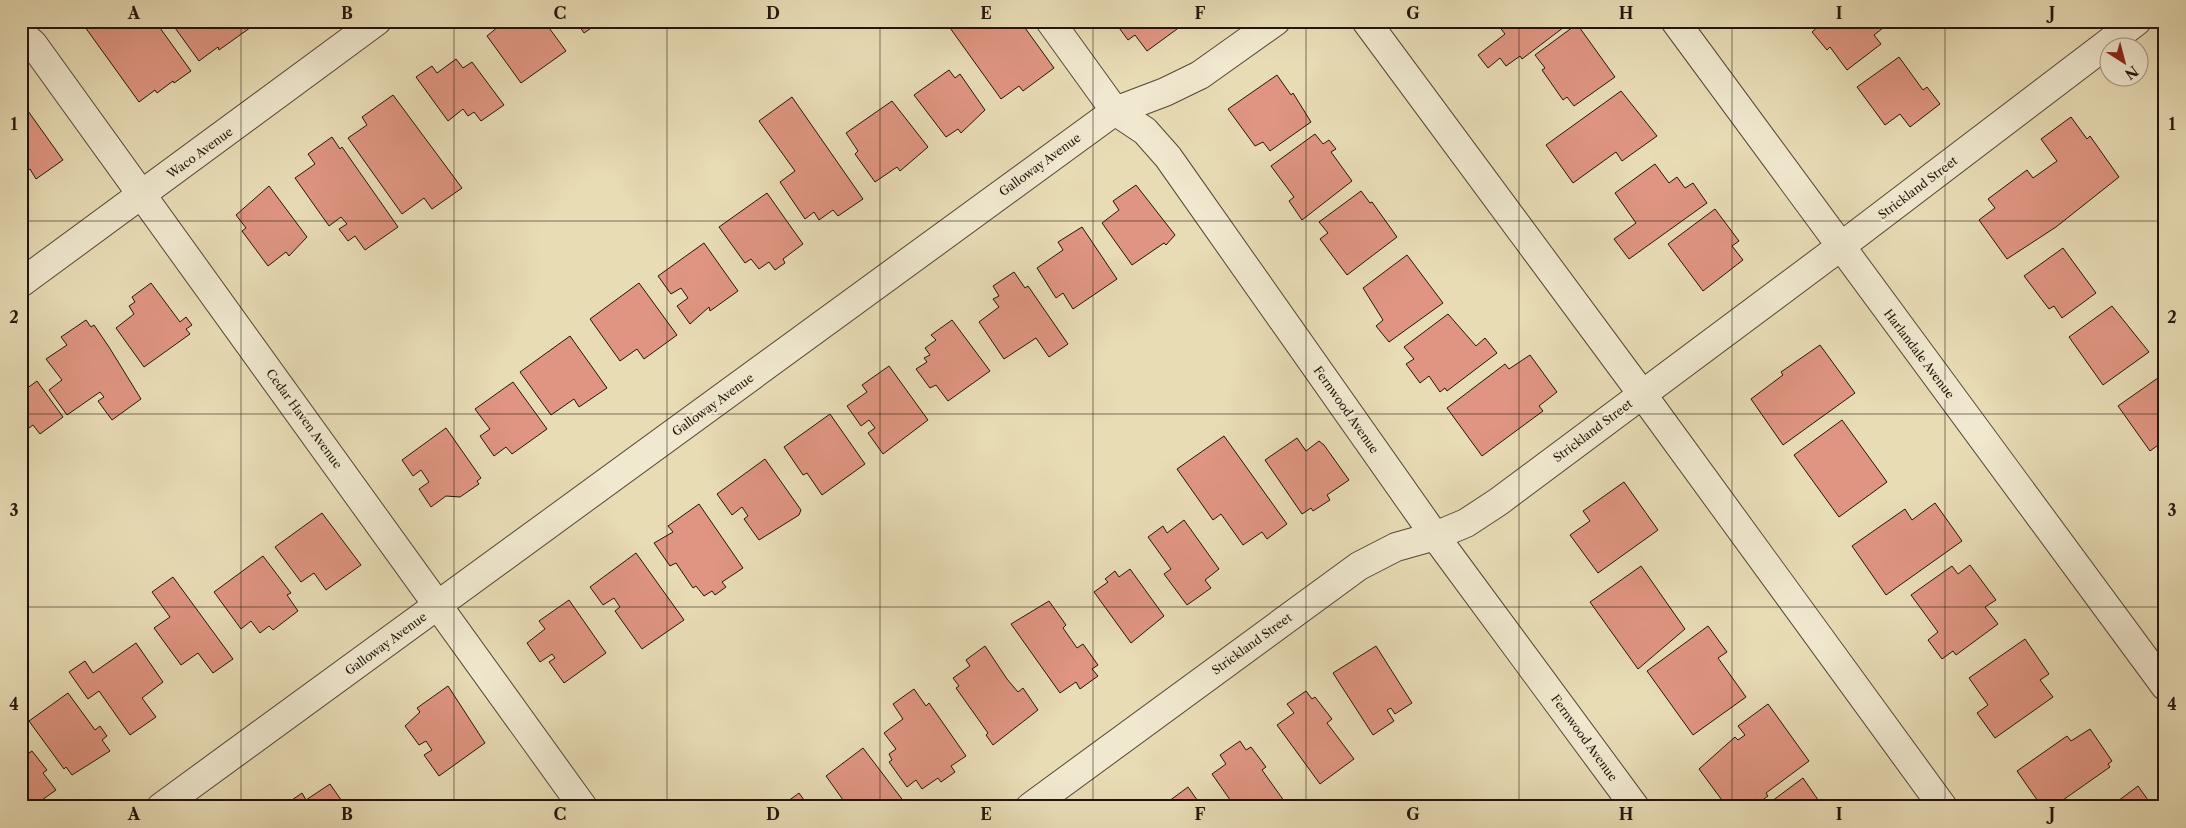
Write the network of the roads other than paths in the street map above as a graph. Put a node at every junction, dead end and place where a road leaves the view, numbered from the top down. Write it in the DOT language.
graph roads {
  1 [pos="378,21"];
  2 [pos="1050,21"];
  3 [pos="1276,21"];
  4 [pos="1366,21"];
  5 [pos="1675,21"];
  6 [pos="2137,21"];
  7 [pos="21,33"];
  8 [pos="1114,111"];
  9 [pos="142,195"];
  10 [pos="1840,247"];
  11 [pos="21,283"];
  12 [pos="1642,394"];
  13 [pos="1435,536"];
  14 [pos="439,606"];
  15 [pos="2165,686"];
  16 [pos="162,807"];
  17 [pos="583,807"];
  18 [pos="1030,807"];
  19 [pos="1635,807"];
  20 [pos="1943,807"];
  1 -- 9 [label="street, Waco Avenue"];
  2 -- 8 [label="street, Fernwood Avenue"];
  3 -- 8 [label="street, Galloway Avenue"];
  4 -- 12 [label="street"];
  5 -- 10 [label="street, Harlandale Avenue"];
  6 -- 10 [label="street, Strickland Street"];
  7 -- 9 [label="street, Cedar Haven Avenue"];
  8 -- 13 [label="street, Fernwood Avenue"];
  8 -- 14 [label="street, Galloway Avenue"];
  9 -- 11 [label="street, Waco Avenue"];
  9 -- 14 [label="street, Cedar Haven Avenue"];
  10 -- 12 [label="street, Strickland Street"];
  10 -- 15 [label="street, Harlandale Avenue"];
  12 -- 13 [label="street, Strickland Street"];
  12 -- 20 [label="street"];
  13 -- 18 [label="street, Strickland Street"];
  13 -- 19 [label="street, Fernwood Avenue"];
  14 -- 16 [label="street, Galloway Avenue"];
  14 -- 17 [label="street, Cedar Haven Avenue"];
}
